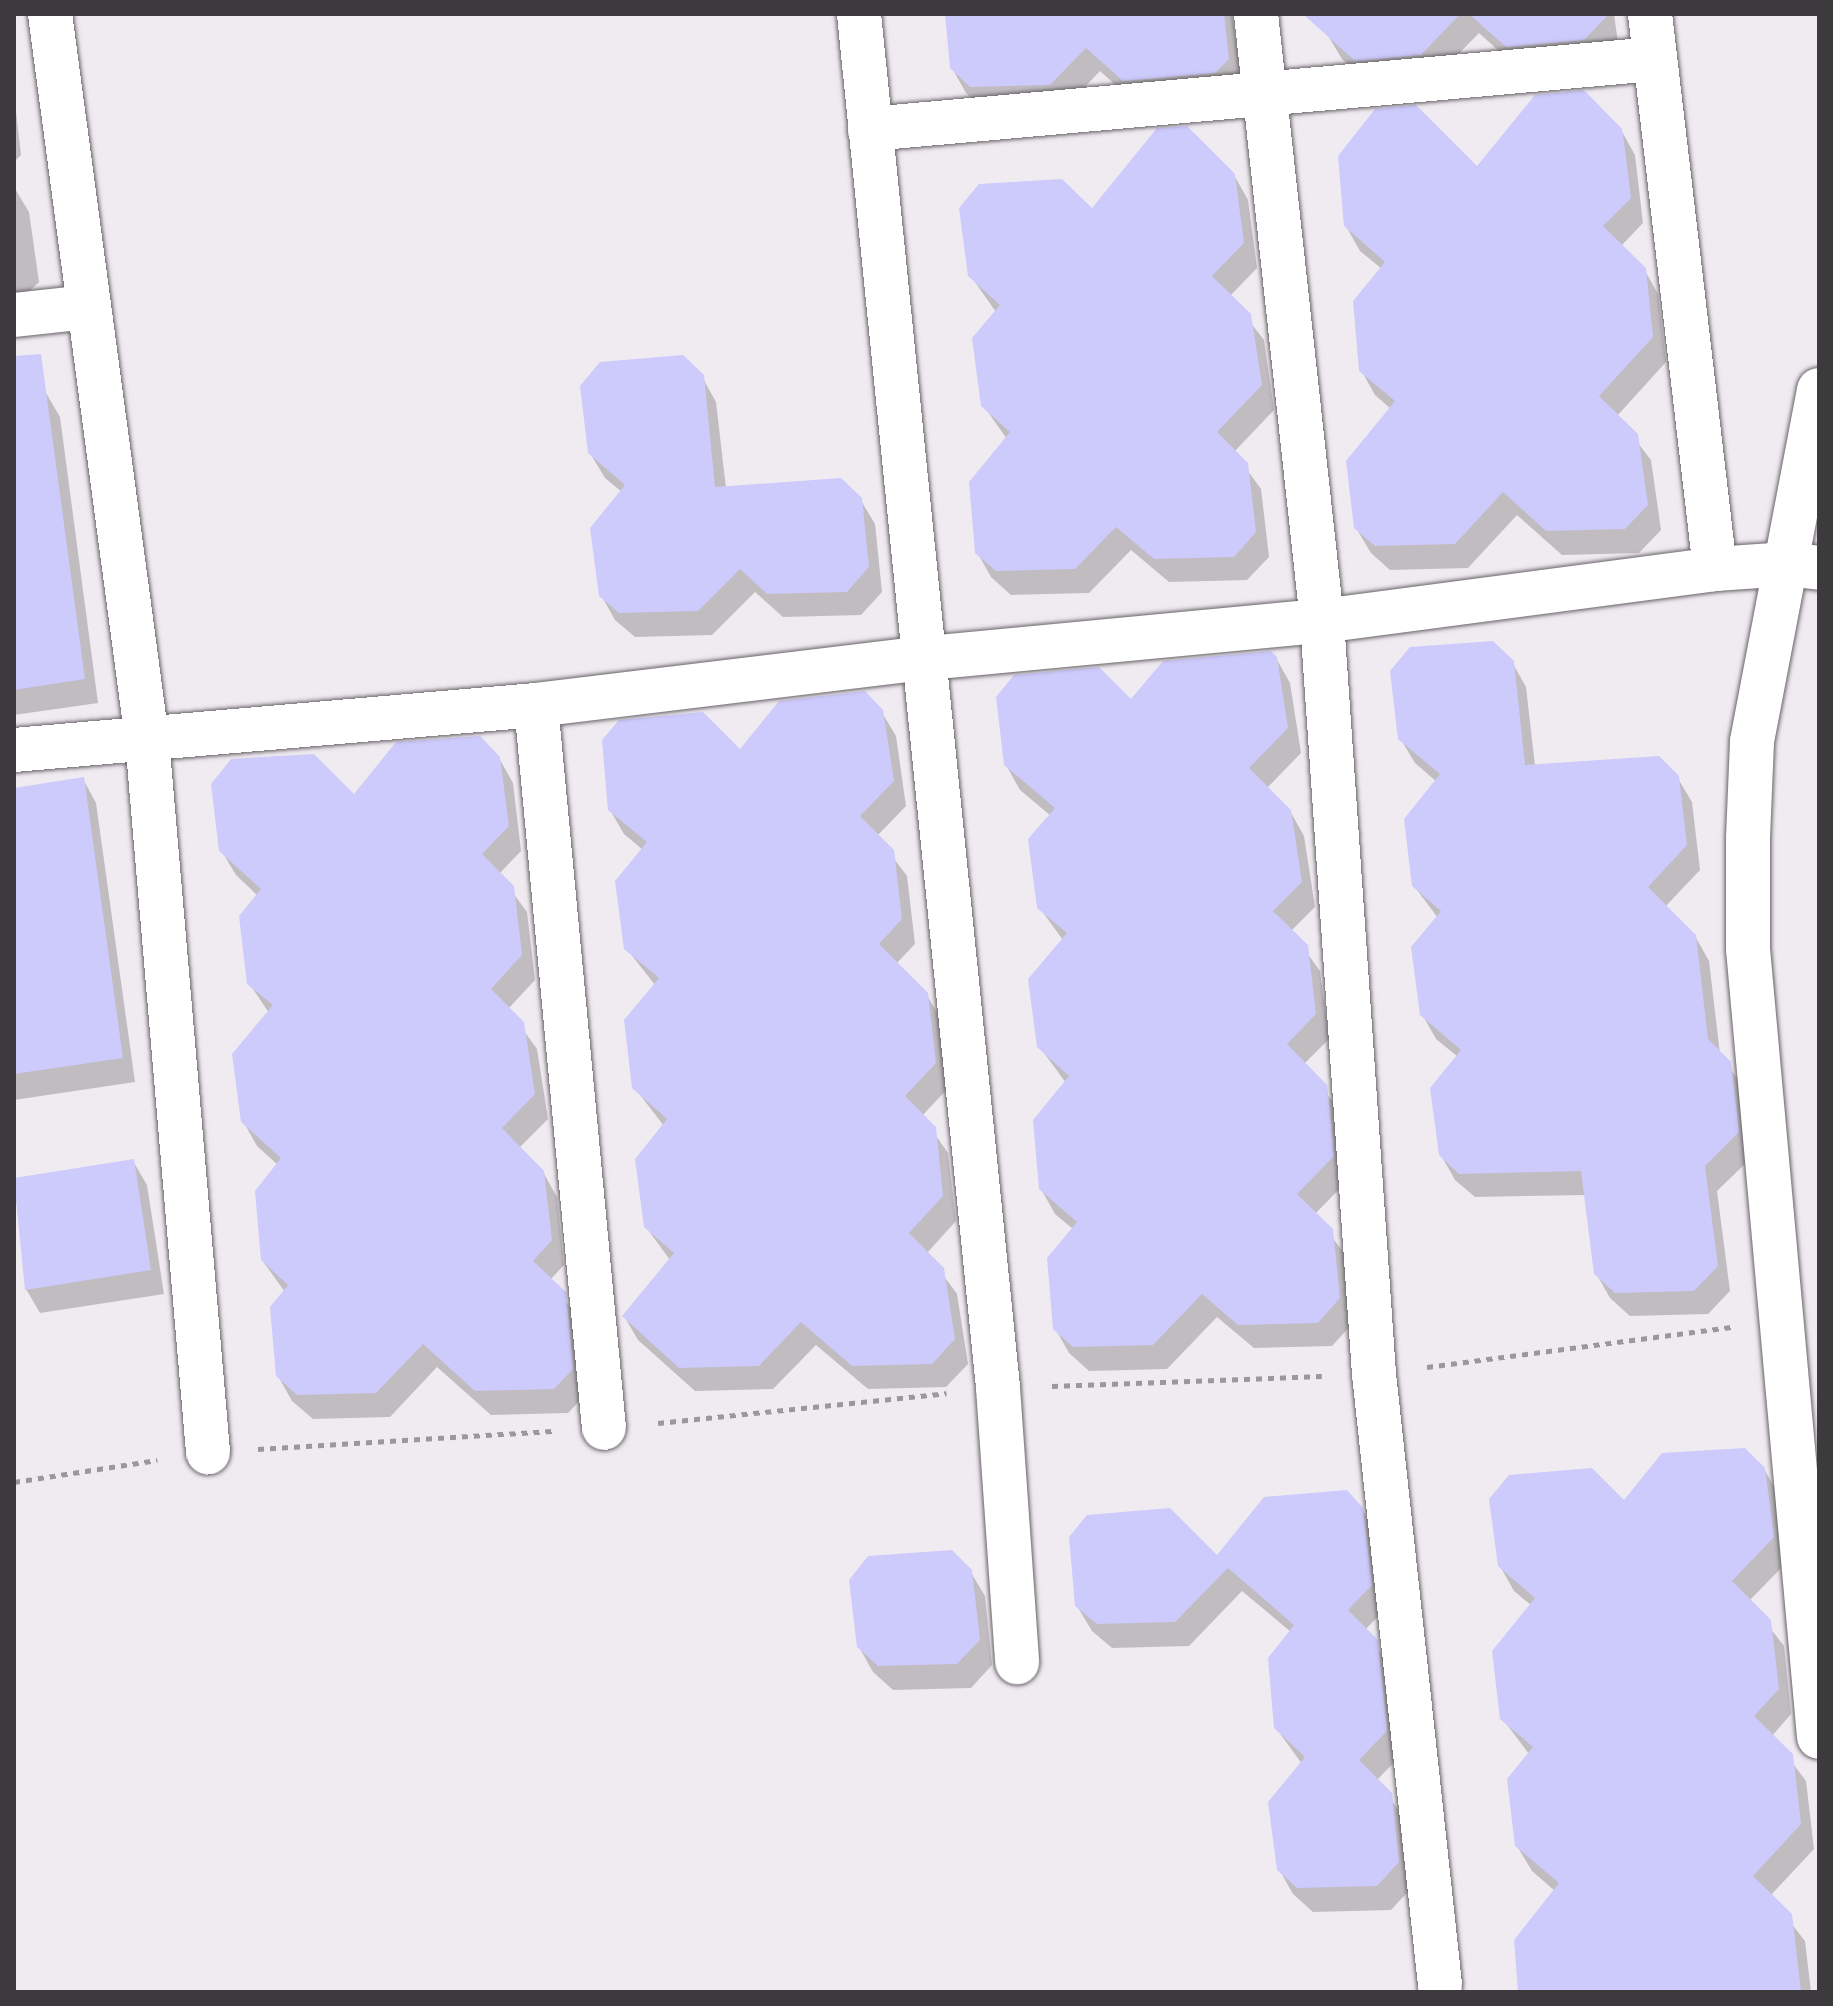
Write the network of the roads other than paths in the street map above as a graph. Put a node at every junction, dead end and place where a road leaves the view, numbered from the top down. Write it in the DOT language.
graph roads {
  1 [pos="50,14"];
  2 [pos="859,14"];
  3 [pos="1256,14"];
  4 [pos="1650,14"];
  5 [pos="1655,59"];
  6 [pos="1263,94"];
  7 [pos="870,129"];
  8 [pos="88,307"];
  9 [pos="14,315"];
  10 [pos="1819,390"];
  11 [pos="1804,566"];
  12 [pos="1715,569"];
  13 [pos="1322,621"];
  14 [pos="927,658"];
  15 [pos="536,705"];
  16 [pos="147,739"];
  17 [pos="14,750"];
  18 [pos="604,1428"];
  19 [pos="208,1452"];
  20 [pos="1017,1662"];
  21 [pos="1819,1737"];
  22 [pos="1440,1985"];
  1 -- 8 [label="street"];
  2 -- 7 [label="street"];
  3 -- 6 [label="street"];
  4 -- 5 [label="street"];
  5 -- 6 [label="street"];
  5 -- 12 [label="street"];
  6 -- 7 [label="street"];
  6 -- 13 [label="street"];
  7 -- 14 [label="street"];
  8 -- 9 [label="street"];
  8 -- 16 [label="street"];
  10 -- 11 [label="street"];
  11 -- 12 [label="street"];
  11 -- 21 [label="street"];
  12 -- 13 [label="street"];
  13 -- 14 [label="street"];
  13 -- 22 [label="street"];
  14 -- 15 [label="street"];
  14 -- 20 [label="street"];
  15 -- 16 [label="street"];
  15 -- 18 [label="street"];
  16 -- 17 [label="street"];
  16 -- 19 [label="street"];
}
